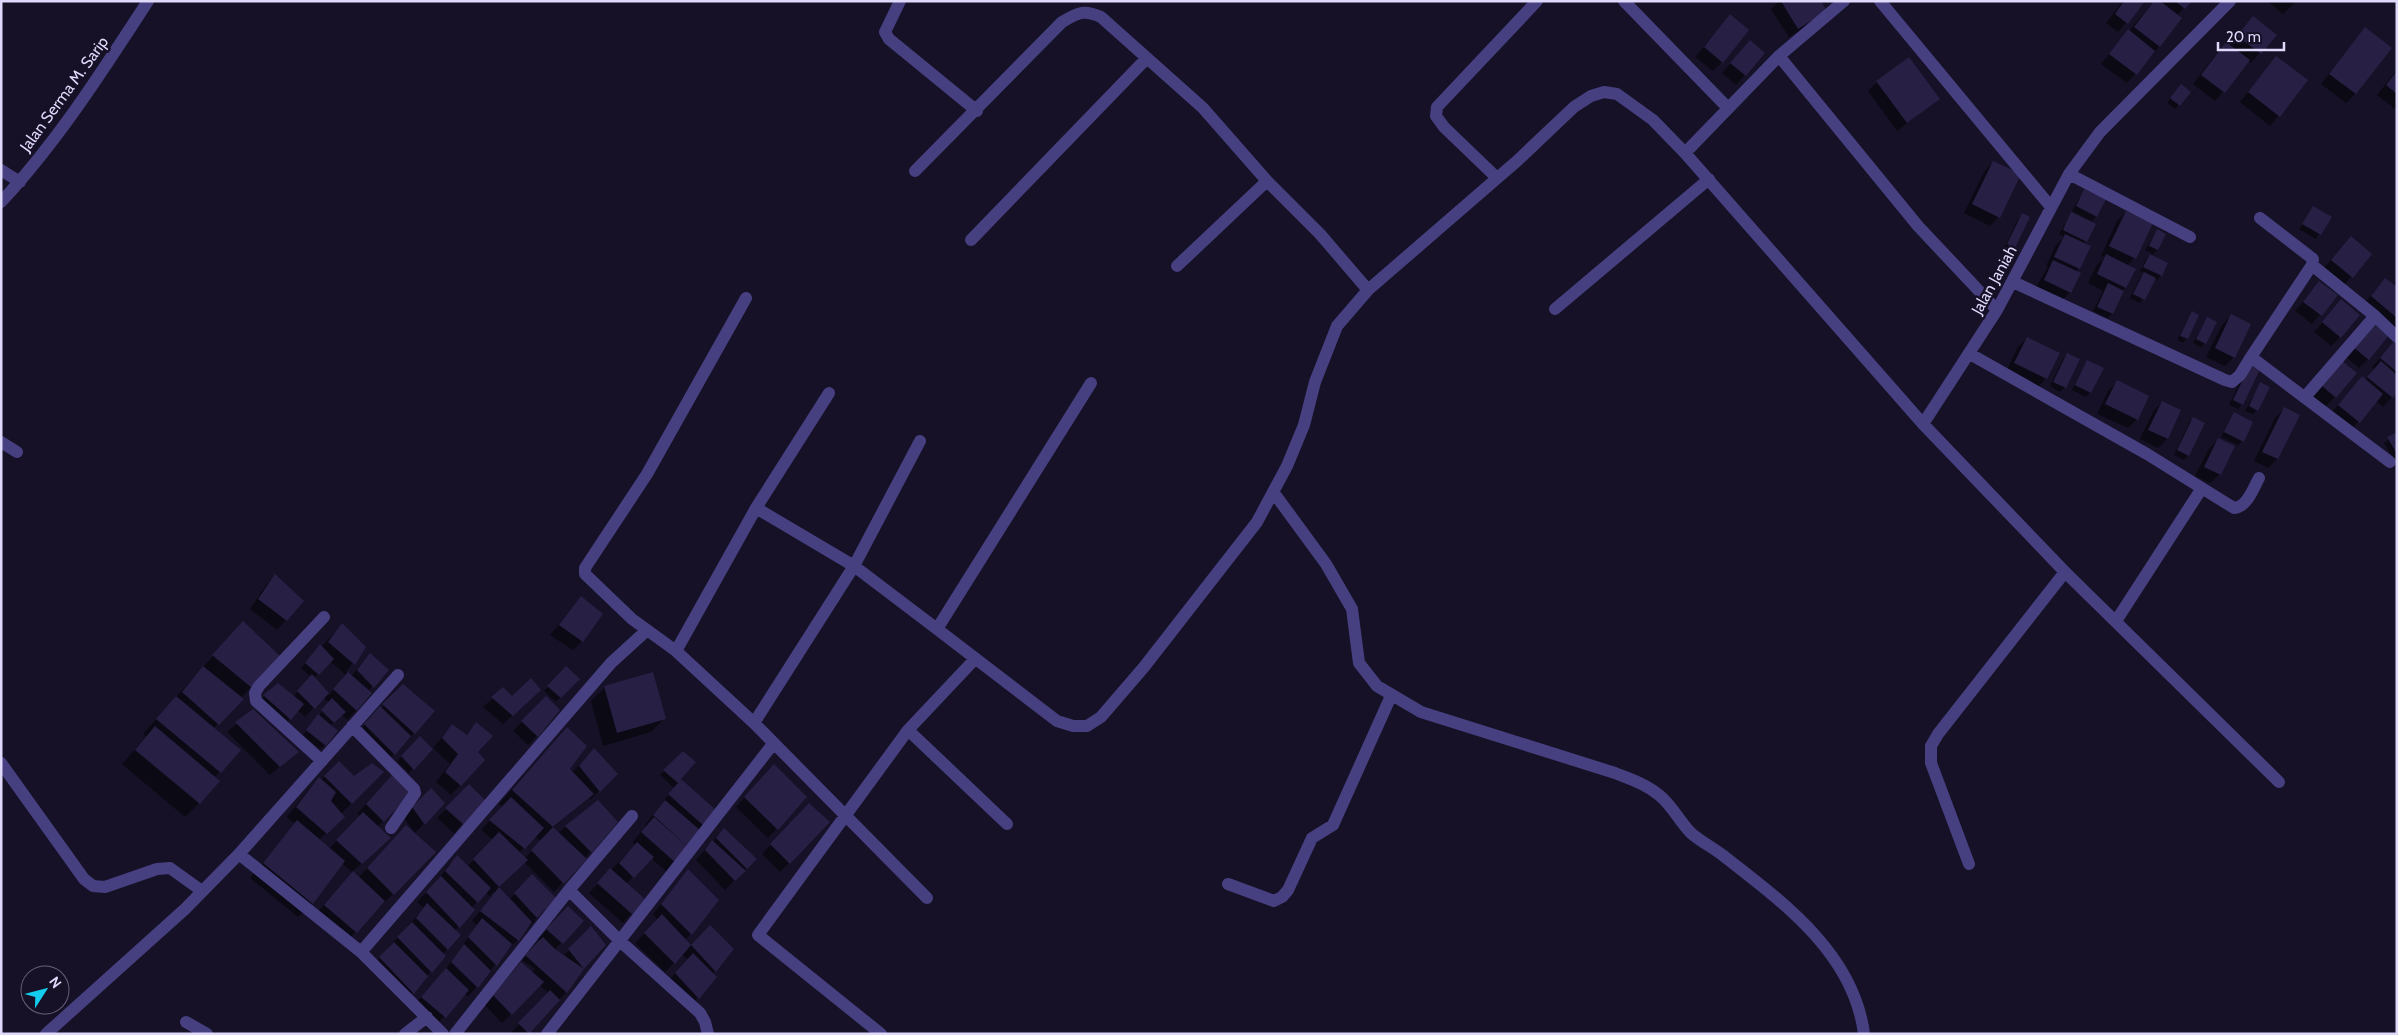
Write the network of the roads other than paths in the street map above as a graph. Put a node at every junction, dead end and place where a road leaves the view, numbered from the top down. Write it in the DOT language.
graph roads {
  1 [pos="148,1"];
  2 [pos="900,1"];
  3 [pos="1537,1"];
  4 [pos="1624,1"];
  5 [pos="1844,1"];
  6 [pos="1880,1"];
  7 [pos="2230,1"];
  8 [pos="1778,56"];
  9 [pos="1147,58"];
  10 [pos="1727,108"];
  11 [pos="977,111"];
  12 [pos="1685,153"];
  13 [pos="1,170"];
  14 [pos="915,171"];
  15 [pos="2068,174"];
  16 [pos="1497,178"];
  17 [pos="1709,180"];
  18 [pos="1267,181"];
  19 [pos="20,182"];
  20 [pos="1,202"];
  21 [pos="2051,207"];
  22 [pos="2260,218"];
  23 [pos="2190,237"];
  24 [pos="971,240"];
  25 [pos="2312,265"];
  26 [pos="1178,266"];
  27 [pos="2013,282"];
  28 [pos="1368,290"];
  29 [pos="746,298"];
  30 [pos="1555,310"];
  31 [pos="1997,310"];
  32 [pos="2375,316"];
  33 [pos="2397,337"];
  34 [pos="1970,354"];
  35 [pos="2251,357"];
  36 [pos="1091,383"];
  37 [pos="829,392"];
  38 [pos="2305,398"];
  39 [pos="1923,424"];
  40 [pos="920,441"];
  41 [pos="1,442"];
  42 [pos="17,452"];
  43 [pos="2390,462"];
  44 [pos="2259,478"];
  45 [pos="2202,488"];
  46 [pos="1274,493"];
  47 [pos="756,508"];
  48 [pos="854,566"];
  49 [pos="2065,572"];
  50 [pos="324,618"];
  51 [pos="2116,621"];
  52 [pos="937,629"];
  53 [pos="646,631"];
  54 [pos="676,651"];
  55 [pos="976,659"];
  56 [pos="398,675"];
  57 [pos="1391,696"];
  58 [pos="754,723"];
  59 [pos="352,726"];
  60 [pos="908,730"];
  61 [pos="773,744"];
  62 [pos="322,761"];
  63 [pos="1,763"];
  64 [pos="2279,782"];
  65 [pos="846,814"];
  66 [pos="632,816"];
  67 [pos="1007,824"];
  68 [pos="391,828"];
  69 [pos="239,854"];
  70 [pos="1969,864"];
  71 [pos="1228,884"];
  72 [pos="569,890"];
  73 [pos="202,891"];
  74 [pos="927,898"];
  75 [pos="621,942"];
  76 [pos="361,952"];
  77 [pos="426,1017"];
  78 [pos="186,1022"];
  79 [pos="46,1034"];
  80 [pos="208,1034"];
  81 [pos="405,1034"];
  82 [pos="443,1034"];
  83 [pos="455,1034"];
  84 [pos="547,1034"];
  85 [pos="708,1034"];
  86 [pos="882,1034"];
  87 [pos="1864,1034"];
  1 -- 19 [label="street, Jalan Serma M. Sarip"];
  2 -- 11 [label="street"];
  3 -- 16 [label="street"];
  4 -- 10 [label="street"];
  5 -- 8 [label="street"];
  6 -- 21 [label="street"];
  7 -- 15 [label="street, Jalan Janiah"];
  8 -- 10 [label="street"];
  8 -- 31 [label="street"];
  9 -- 11 [label="street"];
  9 -- 18 [label="street"];
  9 -- 24 [label="street"];
  10 -- 12 [label="street"];
  11 -- 14 [label="street"];
  12 -- 16 [label="street"];
  12 -- 17 [label="street"];
  13 -- 19 [label="street"];
  15 -- 21 [label="street, Jalan Janiah"];
  15 -- 23 [label="street"];
  16 -- 28 [label="street"];
  17 -- 30 [label="street"];
  17 -- 39 [label="street"];
  18 -- 26 [label="street"];
  18 -- 28 [label="street"];
  19 -- 20 [label="street, Jalan Serma M. Sarip"];
  21 -- 27 [label="street, Jalan Janiah"];
  22 -- 25 [label="street"];
  25 -- 32 [label="street"];
  25 -- 35 [label="street"];
  27 -- 31 [label="street, Jalan Janiah"];
  27 -- 35 [label="street"];
  28 -- 46 [label="street"];
  29 -- 53 [label="street"];
  31 -- 34 [label="street, Jalan Janiah"];
  32 -- 33 [label="street"];
  32 -- 38 [label="street"];
  34 -- 39 [label="street, Jalan Janiah"];
  34 -- 45 [label="street"];
  35 -- 38 [label="street"];
  36 -- 52 [label="street"];
  37 -- 47 [label="street"];
  38 -- 43 [label="street"];
  39 -- 49 [label="street"];
  40 -- 48 [label="street"];
  41 -- 42 [label="street"];
  44 -- 45 [label="street"];
  45 -- 51 [label="street"];
  46 -- 55 [label="street"];
  46 -- 57 [label="street"];
  47 -- 48 [label="street"];
  47 -- 54 [label="street"];
  48 -- 52 [label="street"];
  48 -- 58 [label="street"];
  49 -- 51 [label="street"];
  49 -- 70 [label="street"];
  50 -- 62 [label="street"];
  51 -- 64 [label="street"];
  52 -- 55 [label="street"];
  53 -- 54 [label="street"];
  53 -- 76 [label="street"];
  54 -- 58 [label="street"];
  55 -- 60 [label="street"];
  56 -- 59 [label="street"];
  57 -- 71 [label="street"];
  57 -- 87 [label="street"];
  58 -- 61 [label="street"];
  59 -- 62 [label="street"];
  59 -- 68 [label="street"];
  60 -- 65 [label="street"];
  60 -- 67 [label="street"];
  61 -- 65 [label="street"];
  61 -- 75 [label="street"];
  62 -- 69 [label="street"];
  63 -- 73 [label="street"];
  65 -- 74 [label="street"];
  65 -- 86 [label="street"];
  66 -- 72 [label="street"];
  69 -- 73 [label="street"];
  69 -- 76 [label="street"];
  72 -- 75 [label="street"];
  72 -- 83 [label="street"];
  73 -- 79 [label="street"];
  75 -- 84 [label="street"];
  75 -- 85 [label="street"];
  76 -- 77 [label="street"];
  77 -- 81 [label="street"];
  77 -- 82 [label="street"];
  78 -- 80 [label="street"];
}
